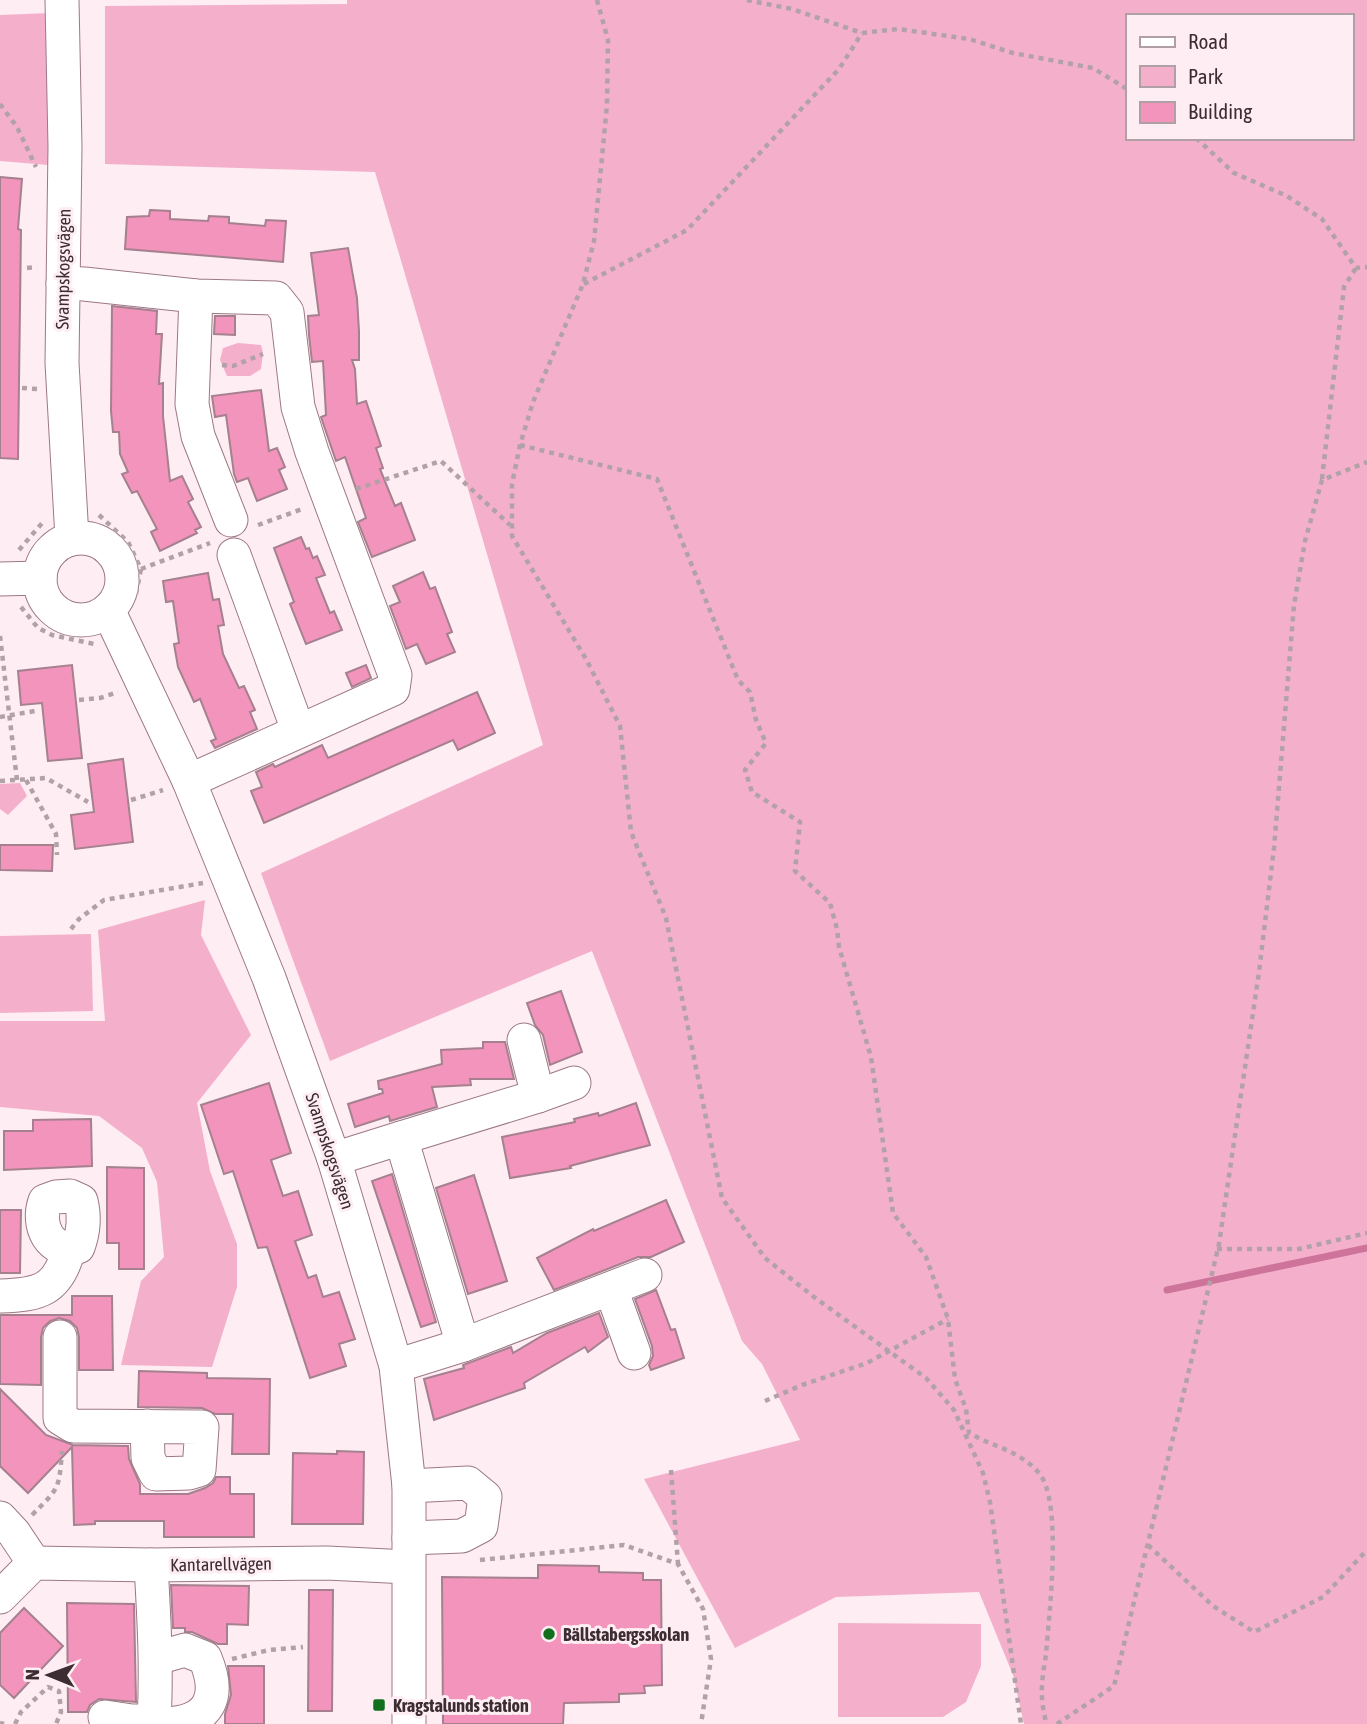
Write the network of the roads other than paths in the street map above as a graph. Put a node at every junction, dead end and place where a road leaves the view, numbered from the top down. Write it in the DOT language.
graph roads {
  1 [pos="62,0"];
  2 [pos="63,284"];
  3 [pos="196,296"];
  4 [pos="232,520"];
  5 [pos="72,538"];
  6 [pos="234,555"];
  7 [pos="8,566"];
  8 [pos="40,579"];
  9 [pos="121,609"];
  10 [pos="298,730"];
  11 [pos="177,784"];
  12 [pos="524,1040"];
  13 [pos="574,1083"];
  14 [pos="538,1096"];
  15 [pos="401,1138"];
  16 [pos="334,1159"];
  17 [pos="69,1249"];
  18 [pos="645,1275"];
  19 [pos="611,1289"];
  20 [pos="0,1296"];
  21 [pos="463,1345"];
  22 [pos="55,1348"];
  23 [pos="634,1353"];
  24 [pos="396,1366"];
  25 [pos="147,1426"];
  26 [pos="409,1486"];
  27 [pos="7,1525"];
  28 [pos="408,1553"];
  29 [pos="34,1563"];
  30 [pos="151,1565"];
  31 [pos="0,1597"];
  32 [pos="157,1658"];
  33 [pos="105,1717"];
  34 [pos="161,1723"];
  35 [pos="409,1724"];
  1 -- 2 [label="street, Svampskogsvägen"];
  2 -- 3 [label="street"];
  2 -- 5 [label="street, Svampskogsvägen"];
  3 -- 4 [label="street"];
  3 -- 10 [label="street"];
  5 -- 8 [label="street"];
  5 -- 9 [label="street"];
  6 -- 10 [label="street"];
  7 -- 8 [label="street"];
  8 -- 9 [label="street"];
  9 -- 11 [label="street, Svampskogsvägen"];
  10 -- 11 [label="street"];
  11 -- 16 [label="street, Svampskogsvägen"];
  12 -- 14 [label="street"];
  13 -- 14 [label="street"];
  14 -- 15 [label="street"];
  15 -- 16 [label="street"];
  15 -- 21 [label="street"];
  16 -- 24 [label="street, Svampskogsvägen"];
  17 -- 20 [label="street"];
  18 -- 19 [label="street"];
  19 -- 21 [label="street"];
  19 -- 23 [label="street"];
  21 -- 24 [label="street"];
  22 -- 25 [label="street"];
  24 -- 26 [label="street, Svampskogsvägen"];
  26 -- 28 [label="street, Svampskogsvägen"];
  26 -- 28 [label="street, Kantarellvägen"];
  27 -- 29 [label="street"];
  28 -- 30 [label="street, Kantarellvägen"];
  28 -- 35 [label="street, Svampskogsvägen"];
  29 -- 30 [label="street, Kantarellvägen"];
  29 -- 31 [label="street"];
  30 -- 32 [label="street"];
  32 -- 34 [label="street"];
  32 -- 34 [label="street"];
  33 -- 34 [label="street"];
}
